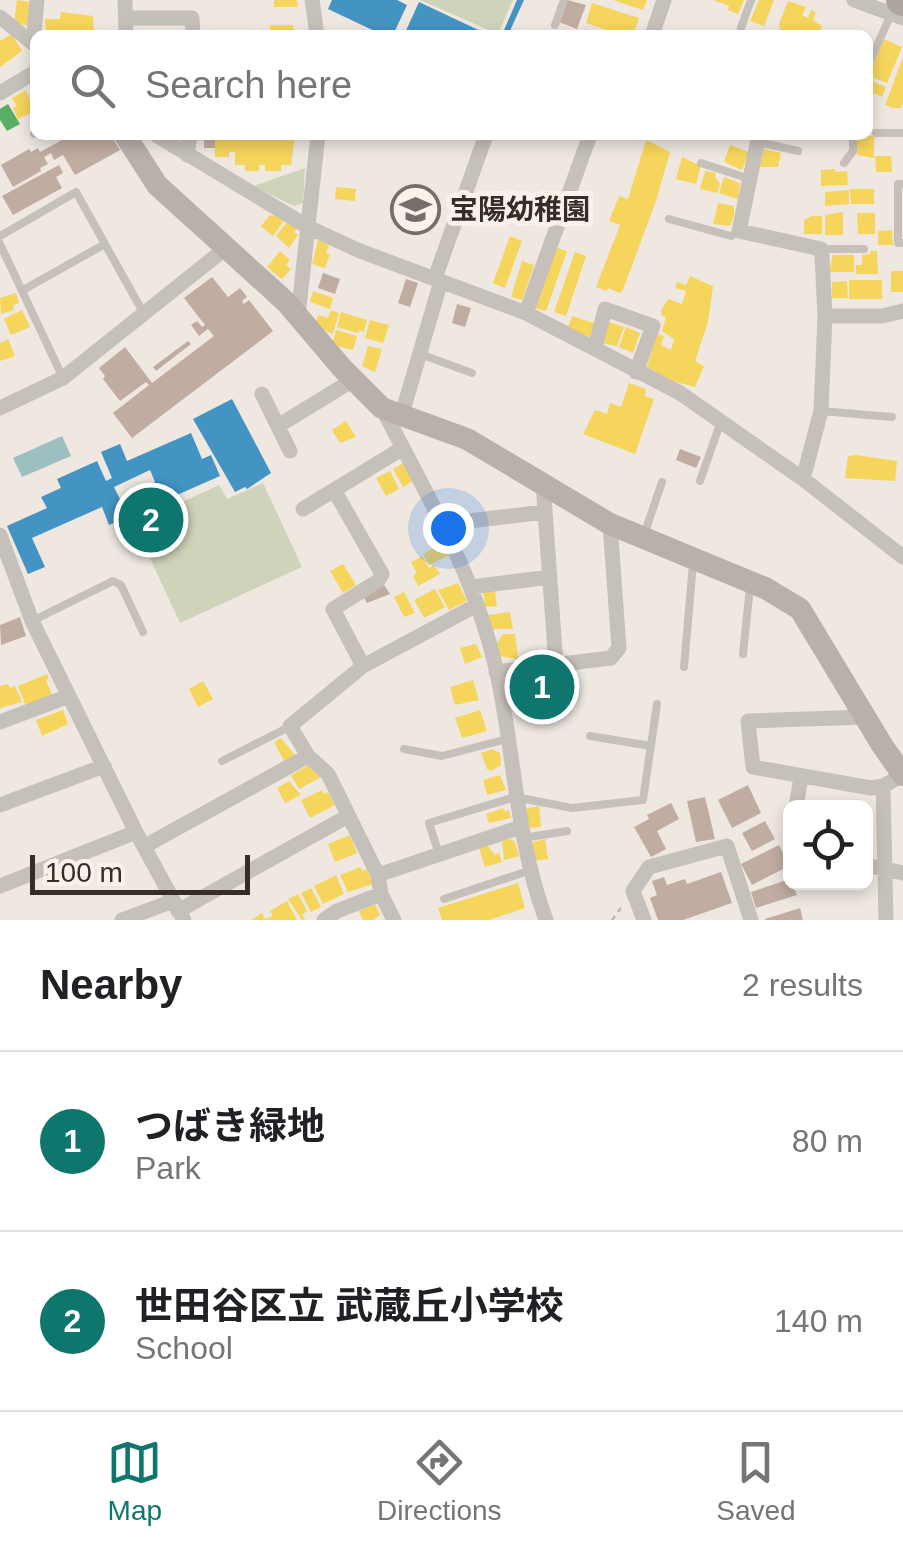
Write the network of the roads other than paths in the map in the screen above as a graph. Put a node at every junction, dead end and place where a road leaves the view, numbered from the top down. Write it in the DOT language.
graph roads {
  1 [pos="37,0"];
  2 [pos="125,0"];
  3 [pos="312,0"];
  4 [pos="564,0"];
  5 [pos="664,0"];
  6 [pos="751,0"];
  7 [pos="854,0"];
  8 [pos="900,8"];
  9 [pos="0,17"];
  10 [pos="126,18"];
  11 [pos="556,24"];
  12 [pos="740,28"];
  13 [pos="35,30"];
  14 [pos="126,30"];
  15 [pos="193,30"];
  16 [pos="316,30"];
  17 [pos="654,30"];
  18 [pos="30,41"];
  19 [pos="873,57"];
  20 [pos="30,75"];
  21 [pos="0,94"];
  22 [pos="876,132"];
  23 [pos="903,133"];
  24 [pos="128,140"];
  25 [pos="163,140"];
  26 [pos="189,140"];
  27 [pos="317,140"];
  28 [pos="484,140"];
  29 [pos="588,140"];
  30 [pos="758,140"];
  31 [pos="764,140"];
  32 [pos="853,140"];
  33 [pos="798,151"];
  34 [pos="187,156"];
  35 [pos="844,162"];
  36 [pos="701,163"];
  37 [pos="750,179"];
  38 [pos="903,184"];
  39 [pos="669,219"];
  40 [pos="308,228"];
  41 [pos="739,231"];
  42 [pos="851,234"];
  43 [pos="0,236"];
  44 [pos="903,242"];
  45 [pos="0,244"];
  46 [pos="105,244"];
  47 [pos="226,248"];
  48 [pos="821,249"];
  49 [pos="851,249"];
  50 [pos="864,249"];
  51 [pos="438,279"];
  52 [pos="23,290"];
  53 [pos="526,312"];
  54 [pos="903,312"];
  55 [pos="144,314"];
  56 [pos="298,316"];
  57 [pos="825,316"];
  58 [pos="595,348"];
  59 [pos="420,354"];
  60 [pos="636,372"];
  61 [pos="472,373"];
  62 [pos="63,378"];
  63 [pos="353,380"];
  64 [pos="262,394"];
  65 [pos="0,408"];
  66 [pos="392,411"];
  67 [pos="822,411"];
  68 [pos="892,417"];
  69 [pos="722,420"];
  70 [pos="278,426"];
  71 [pos="402,448"];
  72 [pos="290,451"];
  73 [pos="803,478"];
  74 [pos="700,481"];
  75 [pos="662,482"];
  76 [pos="543,483"];
  77 [pos="334,490"];
  78 [pos="303,509"];
  79 [pos="545,512"];
  80 [pos="444,524"];
  81 [pos="610,524"];
  82 [pos="0,535"];
  83 [pos="643,539"];
  84 [pos="903,557"];
  85 [pos="693,560"];
  86 [pos="550,577"];
  87 [pos="750,582"];
  88 [pos="472,586"];
  89 [pos="477,606"];
  90 [pos="32,621"];
  91 [pos="143,632"];
  92 [pos="744,654"];
  93 [pos="556,665"];
  94 [pos="363,666"];
  95 [pos="684,667"];
  96 [pos="496,672"];
  97 [pos="69,696"];
  98 [pos="658,704"];
  99 [pos="865,717"];
  100 [pos="0,722"];
  101 [pos="290,726"];
  102 [pos="590,736"];
  103 [pos="507,739"];
  104 [pos="652,746"];
  105 [pos="404,749"];
  106 [pos="308,756"];
  107 [pos="222,761"];
  108 [pos="104,766"];
  109 [pos="801,776"];
  110 [pos="896,778"];
  111 [pos="515,797"];
  112 [pos="797,800"];
  113 [pos="0,805"];
  114 [pos="348,816"];
  115 [pos="567,831"];
  116 [pos="522,832"];
  117 [pos="140,839"];
  118 [pos="438,854"];
  119 [pos="528,870"];
  120 [pos="895,871"];
  121 [pos="378,875"];
  122 [pos="0,886"];
  123 [pos="381,894"];
  124 [pos="444,898"];
  125 [pos="178,910"];
  126 [pos="122,920"];
  127 [pos="324,920"];
  128 [pos="394,920"];
  129 [pos="546,920"];
  130 [pos="644,920"];
  131 [pos="751,920"];
  132 [pos="886,920"];
  1 -- 13 [label="street"];
  2 -- 10 [label="street"];
  3 -- 16 [label="street"];
  4 -- 11 [label="lane"];
  5 -- 17 [label="street"];
  6 -- 12 [label="lane"];
  7 -- 8 [label="street"];
  8 -- 19 [label="lane"];
  9 -- 18 [label="street"];
  10 -- 14 [label="street"];
  10 -- 15 [label="street"];
  20 -- 21 [label="street"];
  22 -- 23 [label="lane"];
  24 -- 47 [label="street"];
  25 -- 34 [label="street"];
  26 -- 34 [label="street"];
  27 -- 40 [label="street"];
  28 -- 51 [label="street"];
  29 -- 53 [label="street"];
  30 -- 37 [label="street"];
  31 -- 33 [label="lane"];
  32 -- 35 [label="lane"];
  34 -- 40 [label="street"];
  36 -- 37 [label="lane"];
  37 -- 41 [label="street"];
  38 -- 44 [label="lane"];
  39 -- 41 [label="lane"];
  40 -- 51 [label="street"];
  40 -- 56 [label="street"];
  41 -- 48 [label="street"];
  42 -- 49 [label="lane"];
  43 -- 46 [label="lane"];
  45 -- 52 [label="lane"];
  46 -- 52 [label="lane"];
  46 -- 55 [label="lane"];
  47 -- 55 [label="street"];
  47 -- 56 [label="street"];
  48 -- 49 [label="lane"];
  48 -- 57 [label="street"];
  49 -- 50 [label="lane"];
  51 -- 53 [label="street"];
  51 -- 59 [label="street"];
  52 -- 62 [label="lane"];
  53 -- 58 [label="street"];
  54 -- 57 [label="street"];
  55 -- 62 [label="street"];
  56 -- 63 [label="street"];
  57 -- 67 [label="street"];
  58 -- 60 [label="street"];
  58 -- 60 [label="street"];
  59 -- 61 [label="lane"];
  59 -- 66 [label="street"];
  60 -- 69 [label="street"];
  62 -- 65 [label="street"];
  63 -- 66 [label="street"];
  63 -- 70 [label="street"];
  64 -- 70 [label="street"];
  66 -- 71 [label="street"];
  66 -- 76 [label="street"];
  67 -- 68 [label="lane"];
  67 -- 73 [label="street"];
  69 -- 73 [label="street"];
  69 -- 74 [label="lane"];
  70 -- 72 [label="street"];
  71 -- 77 [label="street"];
  71 -- 80 [label="street"];
  73 -- 84 [label="street"];
  75 -- 83 [label="lane"];
  76 -- 79 [label="street"];
  76 -- 81 [label="street"];
  77 -- 78 [label="street"];
  77 -- 94 [label="street"];
  79 -- 80 [label="street"];
  79 -- 86 [label="street"];
  80 -- 88 [label="street"];
  81 -- 83 [label="street"];
  81 -- 93 [label="street"];
  82 -- 90 [label="street"];
  83 -- 85 [label="street"];
  85 -- 87 [label="street"];
  85 -- 95 [label="lane"];
  86 -- 88 [label="street"];
  86 -- 93 [label="street"];
  87 -- 92 [label="lane"];
  87 -- 99 [label="street"];
  88 -- 89 [label="street"];
  89 -- 94 [label="street"];
  89 -- 96 [label="street"];
  90 -- 91 [label="lane"];
  90 -- 97 [label="street"];
  93 -- 96 [label="street"];
  94 -- 101 [label="street"];
  96 -- 103 [label="street"];
  97 -- 100 [label="street"];
  97 -- 108 [label="street"];
  98 -- 104 [label="lane"];
  99 -- 109 [label="street"];
  99 -- 110 [label="street"];
  101 -- 106 [label="street"];
  101 -- 107 [label="lane"];
  102 -- 104 [label="lane"];
  103 -- 105 [label="lane"];
  103 -- 111 [label="street"];
  104 -- 111 [label="lane"];
  106 -- 114 [label="street"];
  106 -- 117 [label="street"];
  108 -- 113 [label="street"];
  108 -- 117 [label="street"];
  109 -- 110 [label="street"];
  109 -- 112 [label="street"];
  110 -- 120 [label="street"];
  111 -- 116 [label="street"];
  111 -- 118 [label="lane"];
  114 -- 121 [label="street"];
  114 -- 125 [label="street"];
  115 -- 116 [label="lane"];
  116 -- 118 [label="street"];
  116 -- 119 [label="street"];
  117 -- 122 [label="street"];
  117 -- 125 [label="street"];
  118 -- 121 [label="street"];
  119 -- 124 [label="lane"];
  119 -- 129 [label="street"];
  120 -- 132 [label="street"];
  121 -- 123 [label="street"];
  123 -- 127 [label="street"];
  123 -- 128 [label="street"];
  125 -- 126 [label="street"];
  130 -- 131 [label="street"];
}
